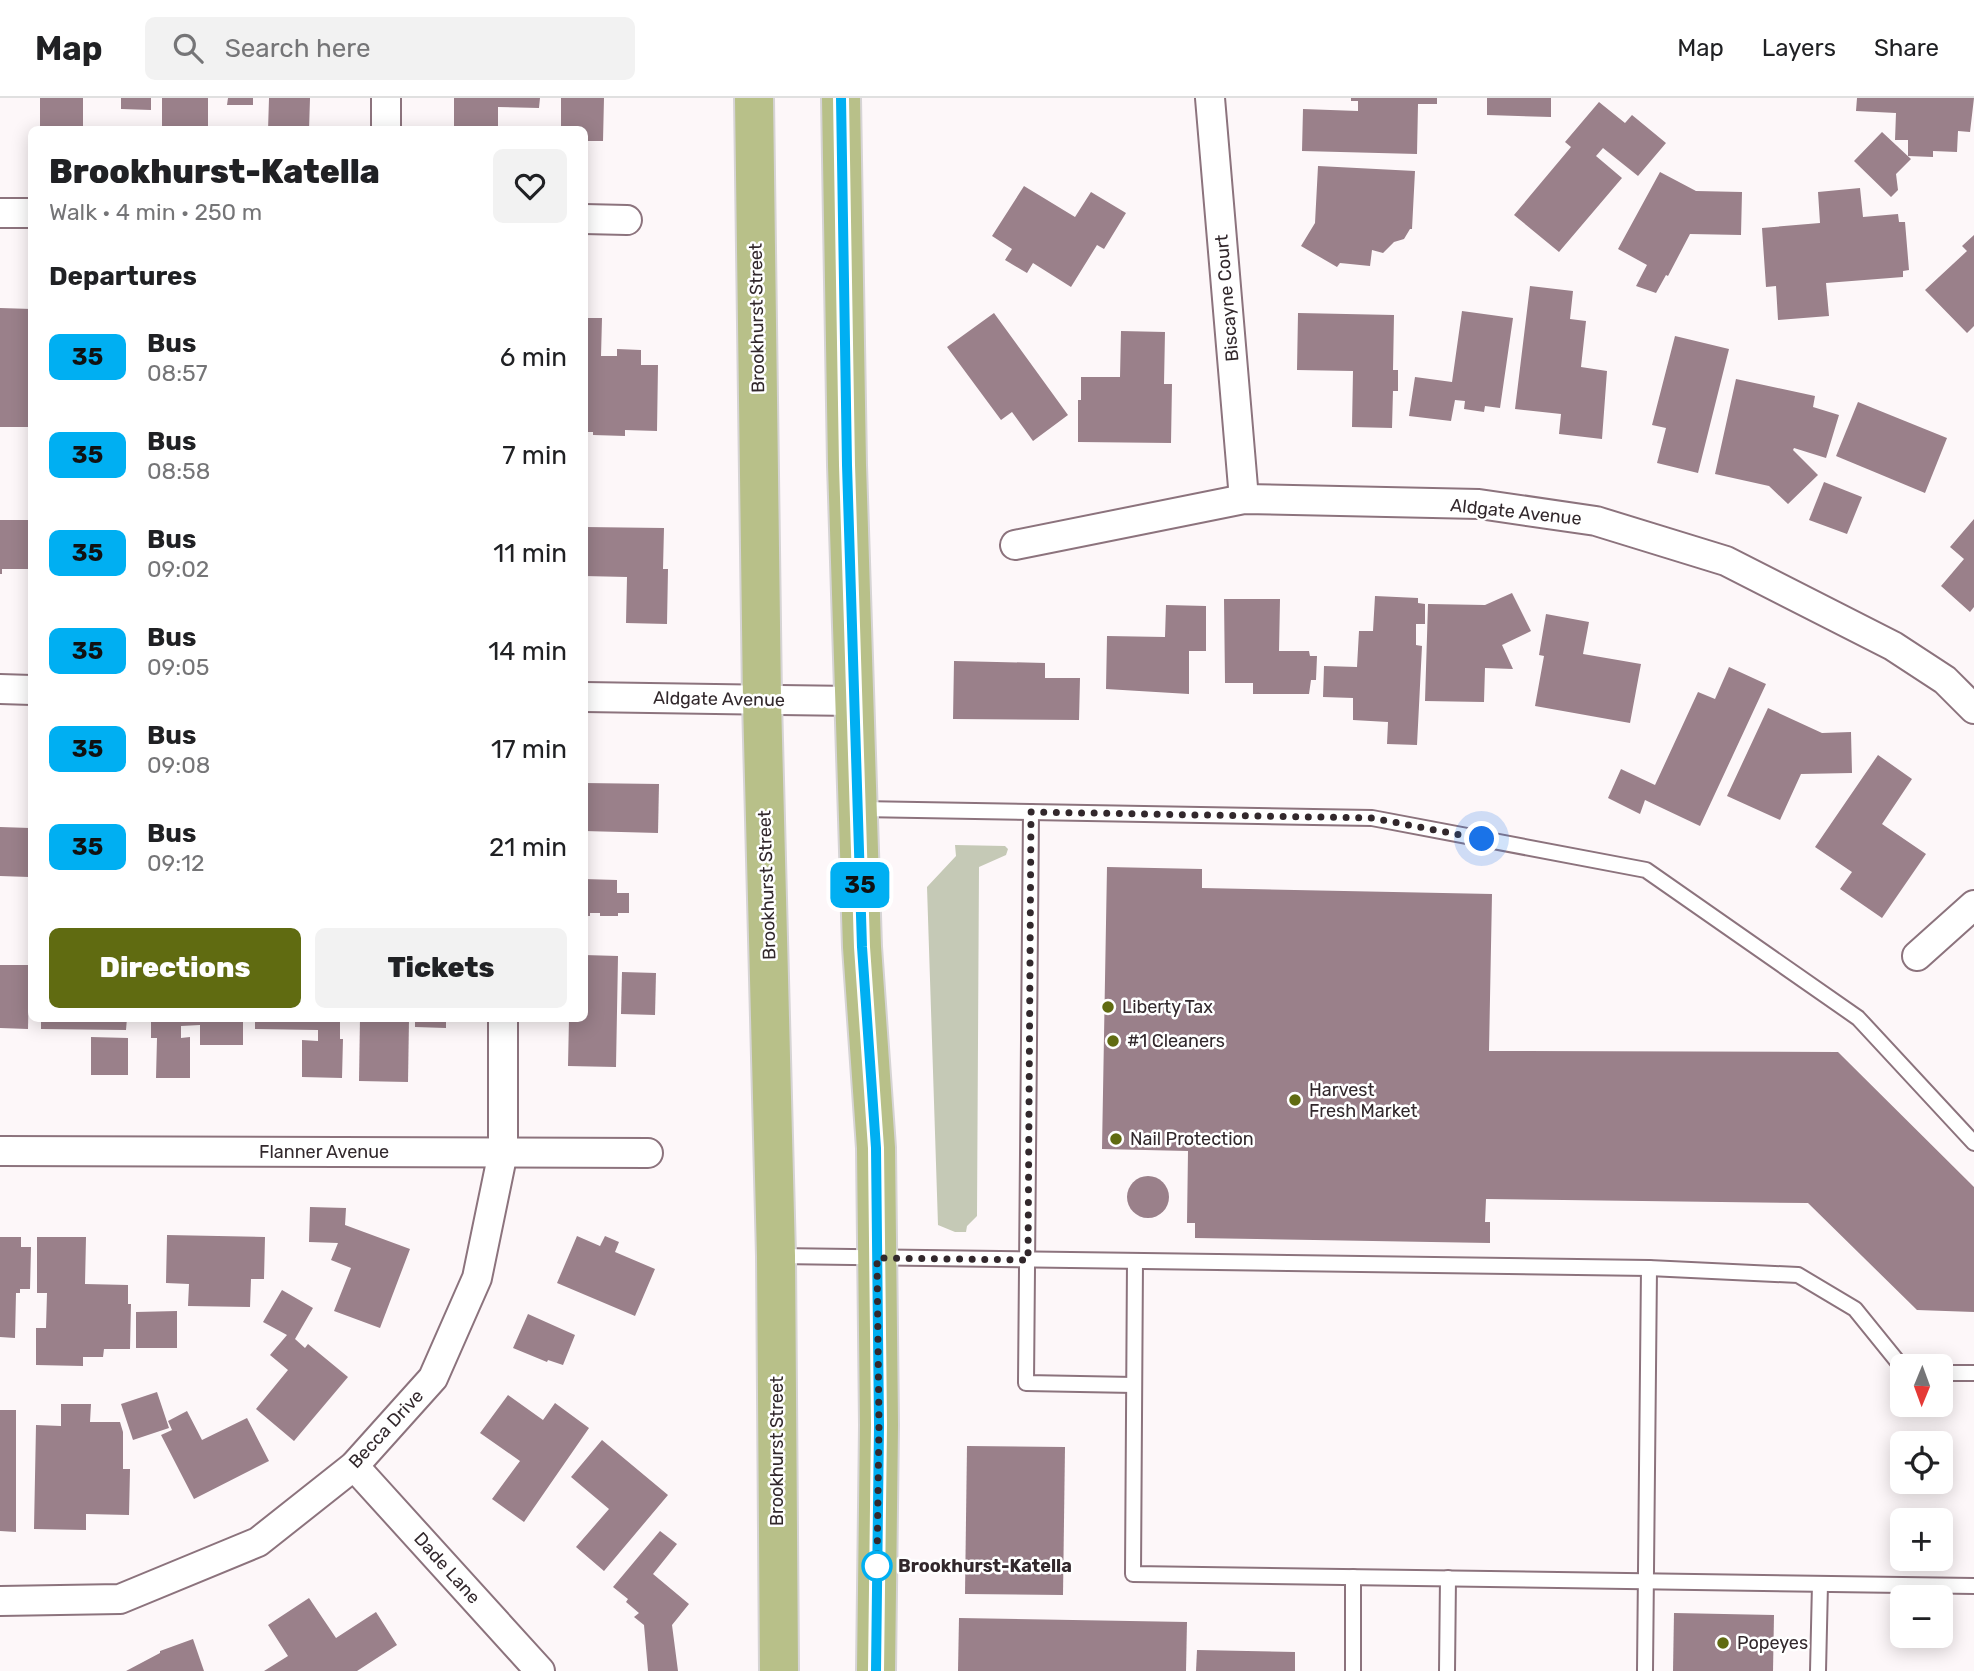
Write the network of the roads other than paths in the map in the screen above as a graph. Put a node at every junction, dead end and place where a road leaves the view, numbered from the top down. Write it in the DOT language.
graph roads {
  1 [pos="386,98"];
  2 [pos="754,98"];
  3 [pos="841,98"];
  4 [pos="1209,98"];
  5 [pos="386,126"];
  6 [pos="0,213"];
  7 [pos="28,213"];
  8 [pos="588,219"];
  9 [pos="626,220"];
  10 [pos="1244,499"];
  11 [pos="1015,545"];
  12 [pos="0,690"];
  13 [pos="28,690"];
  14 [pos="588,697"];
  15 [pos="762,700"];
  16 [pos="854,701"];
  17 [pos="1974,709"];
  18 [pos="858,809"];
  19 [pos="1031,812"];
  20 [pos="1974,905"];
  21 [pos="1917,956"];
  22 [pos="503,1022"];
  23 [pos="1974,1143"];
  24 [pos="0,1151"];
  25 [pos="503,1152"];
  26 [pos="648,1153"];
  27 [pos="776,1256"];
  28 [pos="877,1258"];
  29 [pos="1028,1260"];
  30 [pos="1135,1261"];
  31 [pos="1649,1268"];
  32 [pos="1891,1354"];
  33 [pos="1953,1373"];
  34 [pos="1974,1373"];
  35 [pos="1134,1385"];
  36 [pos="354,1466"];
  37 [pos="1353,1577"];
  38 [pos="1448,1578"];
  39 [pos="1646,1581"];
  40 [pos="1820,1584"];
  41 [pos="1974,1586"];
  42 [pos="0,1601"];
  43 [pos="540,1671"];
  44 [pos="779,1671"];
  45 [pos="876,1671"];
  46 [pos="1353,1671"];
  47 [pos="1447,1671"];
  48 [pos="1645,1671"];
  49 [pos="1818,1671"];
  1 -- 5 [label="street"];
  2 -- 15 [label="main road, Brookhurst Street"];
  3 -- 16 [label="main road"];
  4 -- 10 [label="street, Biscayne Court"];
  6 -- 7 [label="street"];
  8 -- 9 [label="street"];
  10 -- 11 [label="street, Aldgate Avenue"];
  10 -- 17 [label="street, Aldgate Avenue"];
  12 -- 13 [label="street"];
  14 -- 15 [label="street, Aldgate Avenue"];
  15 -- 16 [label="street, Aldgate Avenue"];
  15 -- 27 [label="main road, Brookhurst Street"];
  16 -- 18 [label="main road"];
  18 -- 19 [label="lane"];
  18 -- 28 [label="main road"];
  19 -- 23 [label="lane"];
  19 -- 29 [label="lane"];
  20 -- 21 [label="street"];
  22 -- 25 [label="street, Becca Drive"];
  24 -- 25 [label="street, Flanner Avenue"];
  25 -- 26 [label="street, Flanner Avenue"];
  25 -- 36 [label="street, Becca Drive"];
  27 -- 28 [label="lane"];
  27 -- 44 [label="main road, Brookhurst Street"];
  28 -- 29 [label="lane"];
  28 -- 45 [label="main road"];
  29 -- 30 [label="lane"];
  29 -- 35 [label="lane"];
  30 -- 31 [label="lane"];
  30 -- 35 [label="lane"];
  31 -- 32 [label="lane"];
  31 -- 39 [label="lane"];
  33 -- 34 [label="lane"];
  35 -- 37 [label="lane"];
  36 -- 42 [label="street, Becca Drive"];
  36 -- 43 [label="street, Dade Lane"];
  37 -- 38 [label="lane"];
  37 -- 46 [label="lane"];
  38 -- 39 [label="lane"];
  38 -- 47 [label="lane"];
  39 -- 40 [label="lane"];
  39 -- 48 [label="lane"];
  40 -- 41 [label="lane"];
  40 -- 49 [label="lane"];
}
